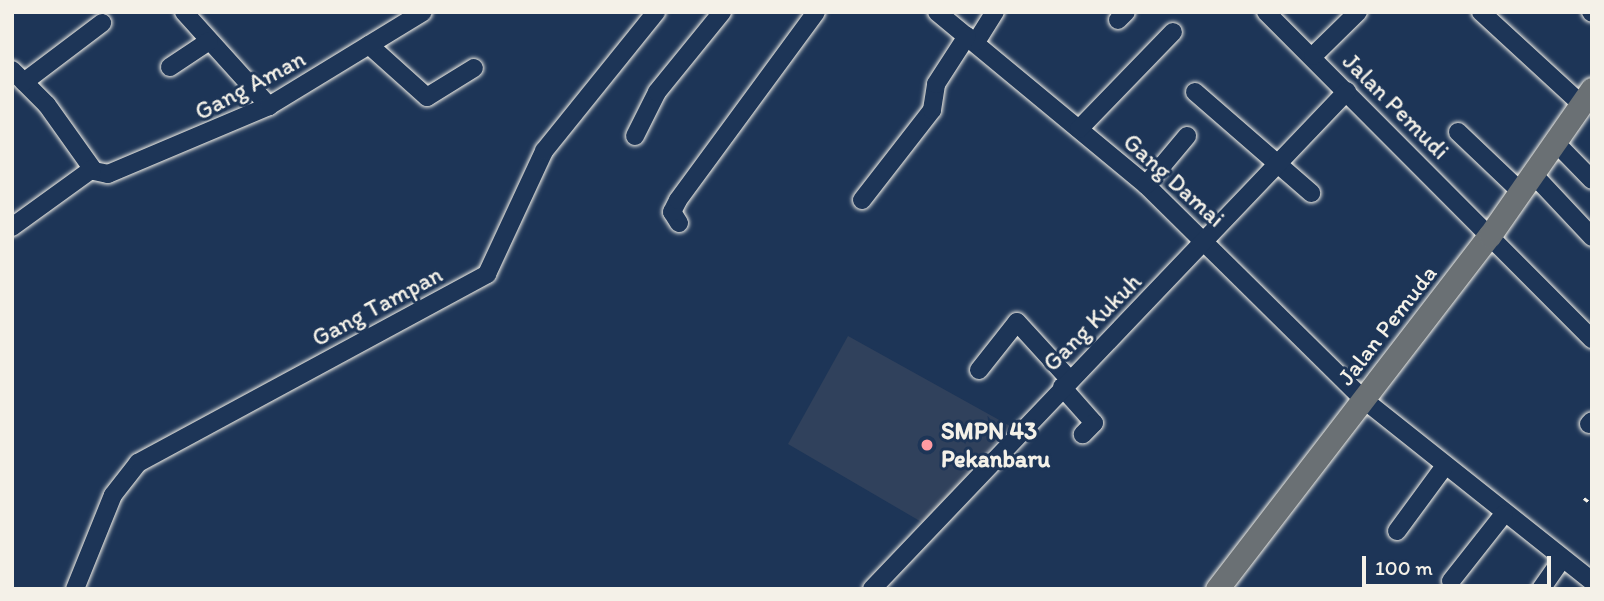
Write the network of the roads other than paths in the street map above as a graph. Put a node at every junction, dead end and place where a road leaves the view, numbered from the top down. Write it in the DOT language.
graph roads {
  1 [pos="184,12"];
  2 [pos="656,12"];
  3 [pos="722,12"];
  4 [pos="816,12"];
  5 [pos="937,12"];
  6 [pos="996,12"];
  7 [pos="1266,12"];
  8 [pos="1358,12"];
  9 [pos="1481,12"];
  10 [pos="420,13"];
  11 [pos="102,23"];
  12 [pos="1173,32"];
  13 [pos="971,39"];
  14 [pos="209,41"];
  15 [pos="369,46"];
  16 [pos="1313,56"];
  17 [pos="170,67"];
  18 [pos="474,68"];
  19 [pos="18,76"];
  20 [pos="1347,91"];
  21 [pos="1195,92"];
  22 [pos="1586,96"];
  23 [pos="270,106"];
  24 [pos="1079,129"];
  25 [pos="1458,132"];
  26 [pos="635,136"];
  27 [pos="1187,136"];
  28 [pos="1554,141"];
  29 [pos="1278,165"];
  30 [pos="92,169"];
  31 [pos="1592,180"];
  32 [pos="1526,182"];
  33 [pos="1146,185"];
  34 [pos="1311,193"];
  35 [pos="862,200"];
  36 [pos="679,223"];
  37 [pos="12,227"];
  38 [pos="1490,235"];
  39 [pos="1592,237"];
  40 [pos="1208,243"];
  41 [pos="466,297"];
  42 [pos="441,300"];
  43 [pos="1592,339"];
  44 [pos="979,370"];
  45 [pos="1065,383"];
  46 [pos="1363,399"];
  47 [pos="1083,434"];
  48 [pos="1444,467"];
  49 [pos="1504,514"];
  50 [pos="1396,531"];
  51 [pos="1562,559"];
  52 [pos="1592,580"];
  53 [pos="1451,581"];
  54 [pos="75,589"];
  55 [pos="872,589"];
  56 [pos="1217,589"];
  57 [pos="1541,589"];
  1 -- 14 [label="street"];
  2 -- 42 [label="street, Gang Tampan"];
  3 -- 26 [label="street"];
  4 -- 36 [label="street"];
  5 -- 13 [label="street, Gang Damai"];
  6 -- 13 [label="street"];
  7 -- 16 [label="street, Jalan Pemudi"];
  8 -- 16 [label="street"];
  9 -- 22 [label="street"];
  10 -- 15 [label="street, Gang Aman"];
  11 -- 19 [label="street"];
  12 -- 24 [label="street"];
  13 -- 24 [label="street, Gang Damai"];
  13 -- 35 [label="street"];
  14 -- 17 [label="street"];
  14 -- 23 [label="street"];
  15 -- 18 [label="street"];
  15 -- 23 [label="street, Gang Aman"];
  16 -- 20 [label="street, Jalan Pemudi"];
  19 -- 30 [label="street"];
  20 -- 29 [label="street, Gang Kukuh"];
  20 -- 38 [label="street, Jalan Pemudi"];
  21 -- 29 [label="street"];
  22 -- 28 [label="main road, Jalan Pemuda"];
  23 -- 30 [label="street, Gang Aman"];
  24 -- 33 [label="street, Gang Damai"];
  25 -- 32 [label="street"];
  27 -- 33 [label="street"];
  28 -- 31 [label="street"];
  28 -- 32 [label="main road, Jalan Pemuda"];
  29 -- 34 [label="street"];
  29 -- 40 [label="street, Gang Kukuh"];
  30 -- 37 [label="street"];
  32 -- 38 [label="main road, Jalan Pemuda"];
  32 -- 39 [label="street"];
  33 -- 40 [label="street, Gang Damai"];
  38 -- 43 [label="street, Jalan Pemudi"];
  38 -- 46 [label="main road, Jalan Pemuda"];
  40 -- 45 [label="street, Gang Kukuh"];
  40 -- 46 [label="street, Gang Damai"];
  41 -- 42 [label="street"];
  42 -- 54 [label="street, Gang Tampan"];
  44 -- 45 [label="street"];
  45 -- 47 [label="street"];
  45 -- 55 [label="street, Gang Kukuh"];
  46 -- 48 [label="street, Gang Damai"];
  46 -- 56 [label="main road, Jalan Pemuda"];
  48 -- 49 [label="street, Gang Damai"];
  48 -- 50 [label="street"];
  49 -- 51 [label="street, Gang Damai"];
  49 -- 53 [label="street"];
  51 -- 52 [label="street, Gang Damai"];
  51 -- 57 [label="street"];
}
